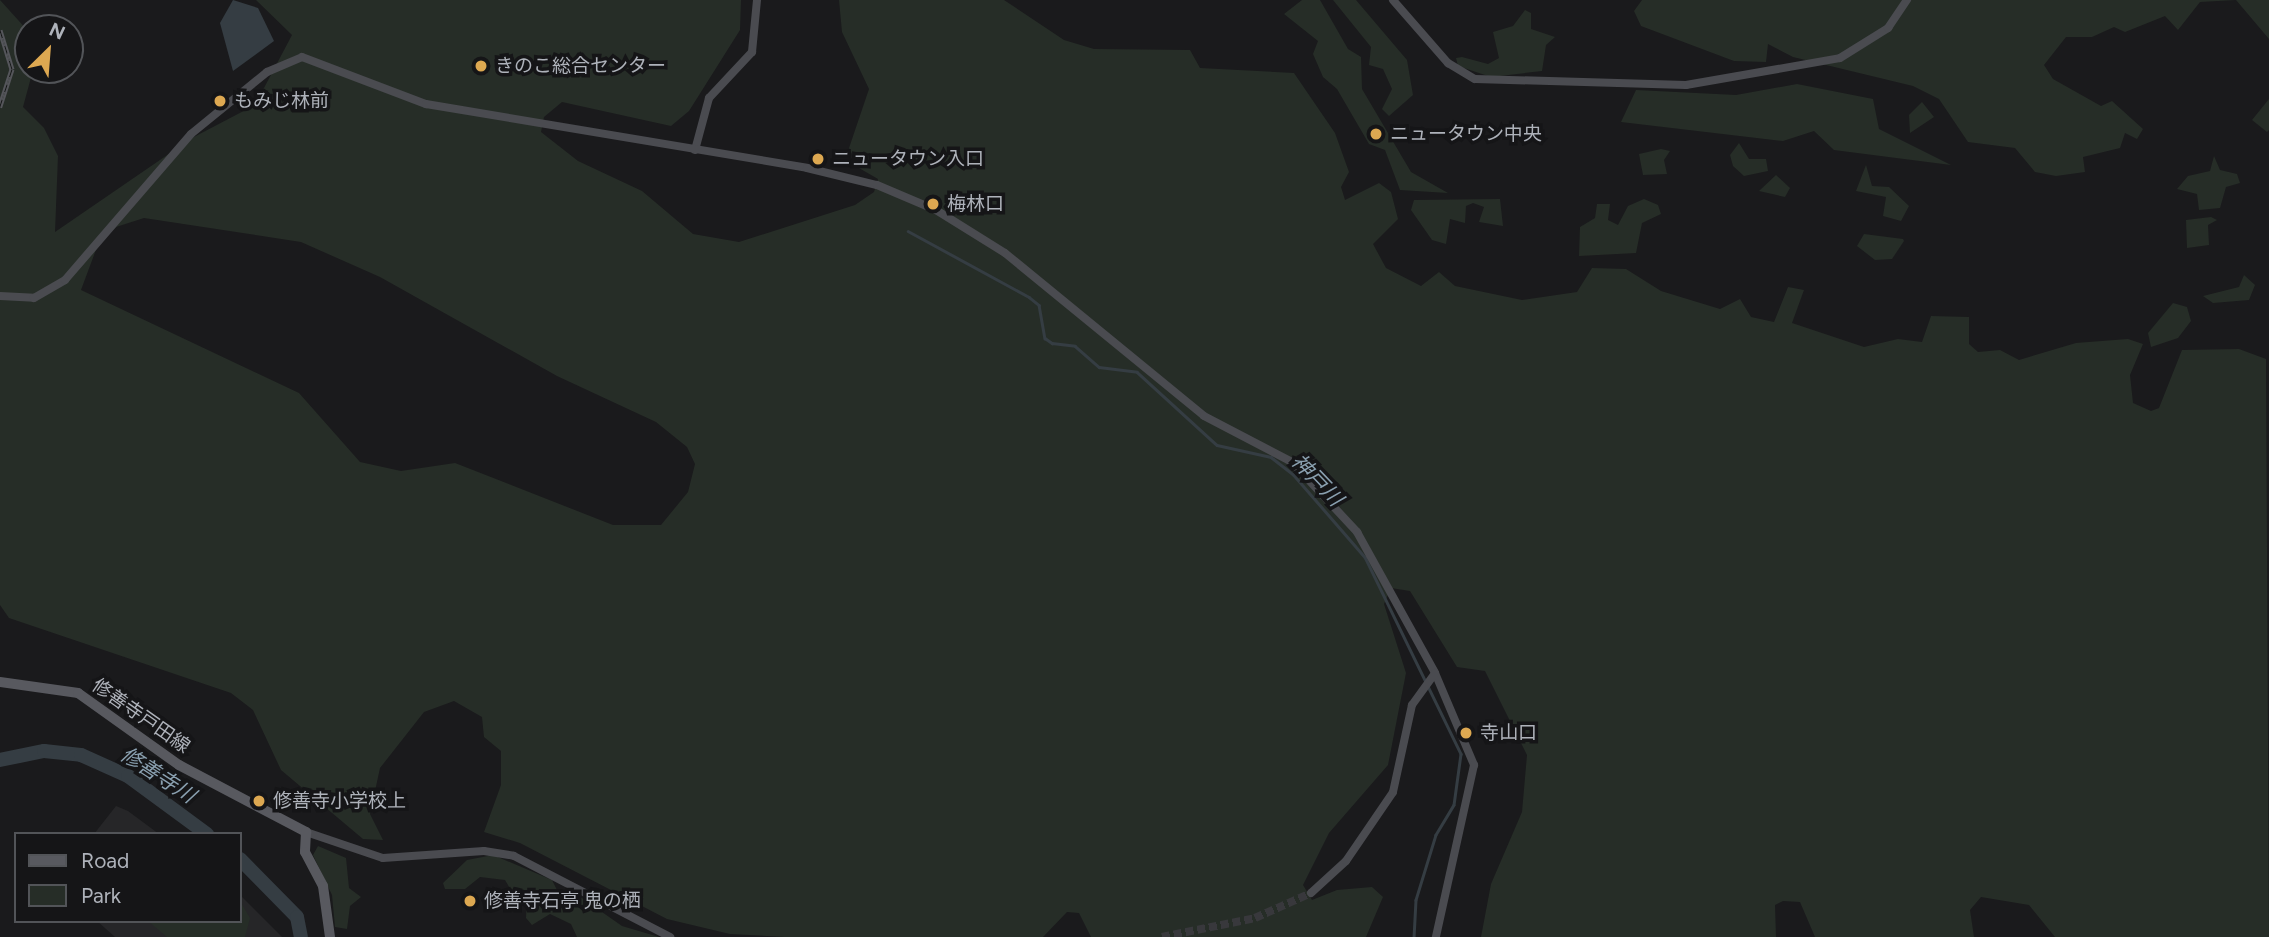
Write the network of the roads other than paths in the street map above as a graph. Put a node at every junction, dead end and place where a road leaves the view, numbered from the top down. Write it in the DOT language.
graph roads {
  1 [pos="757,0"];
  2 [pos="1393,0"];
  3 [pos="1908,0"];
  4 [pos="695,150"];
  5 [pos="0,296"];
  6 [pos="1436,673"];
  7 [pos="0,682"];
  8 [pos="306,832"];
  9 [pos="1311,893"];
  10 [pos="330,937"];
  11 [pos="670,937"];
  12 [pos="1436,937"];
  1 -- 4 [label="street"];
  2 -- 3 [label="street"];
  4 -- 5 [label="street"];
  4 -- 6 [label="street"];
  6 -- 9 [label="street"];
  6 -- 12 [label="street"];
  7 -- 8 [label="main road, 修善寺戸田線"];
  8 -- 10 [label="main road"];
  8 -- 11 [label="street"];
}
